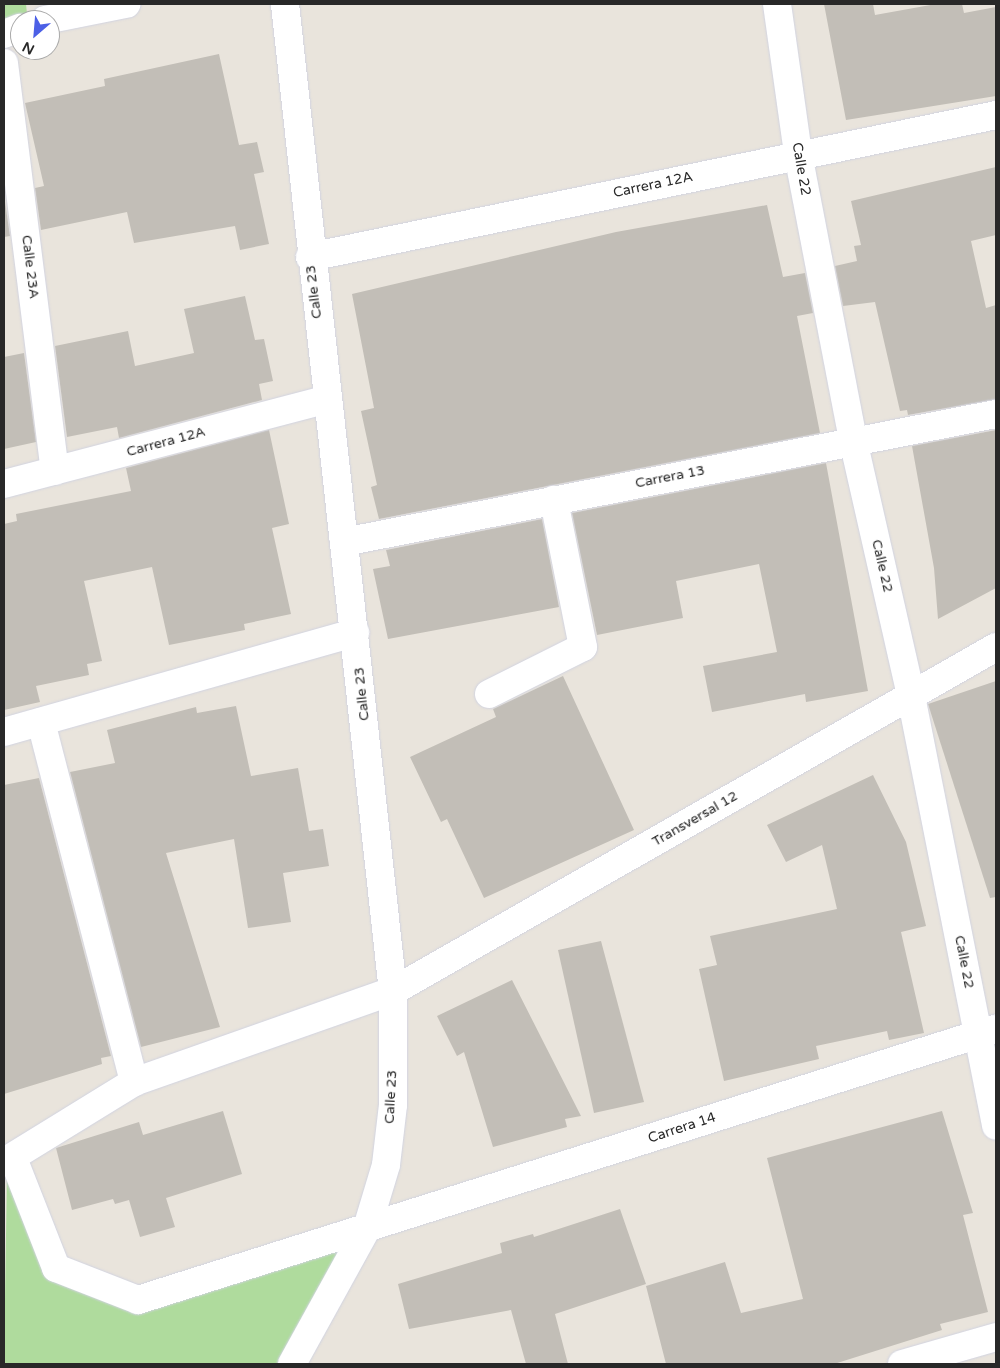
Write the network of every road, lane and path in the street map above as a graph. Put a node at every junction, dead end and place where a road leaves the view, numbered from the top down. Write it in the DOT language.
graph roads {
  1 [pos="126,4"];
  2 [pos="285,4"];
  3 [pos="777,4"];
  4 [pos="60,17"];
  5 [pos="4,63"];
  6 [pos="996,115"];
  7 [pos="798,154"];
  8 [pos="310,257"];
  9 [pos="328,399"];
  10 [pos="996,414"];
  11 [pos="853,440"];
  12 [pos="55,471"];
  13 [pos="4,484"];
  14 [pos="554,500"];
  15 [pos="344,542"];
  16 [pos="355,634"];
  17 [pos="996,647"];
  18 [pos="489,694"];
  19 [pos="911,696"];
  20 [pos="41,722"];
  21 [pos="4,732"];
  22 [pos="393,991"];
  23 [pos="987,1032"];
  24 [pos="134,1082"];
  25 [pos="996,1126"];
  26 [pos="8,1160"];
  27 [pos="367,1228"];
  28 [pos="996,1337"];
  29 [pos="292,1364"];
  30 [pos="902,1364"];
  1 -- 4 [label="street"];
  2 -- 8 [label="street, Calle 23"];
  3 -- 7 [label="street, Calle 22"];
  5 -- 12 [label="street, Calle 23A"];
  6 -- 7 [label="street, Carrera 12A"];
  7 -- 8 [label="street, Carrera 12A"];
  7 -- 11 [label="street, Calle 22"];
  8 -- 9 [label="street, Calle 23"];
  9 -- 12 [label="street, Carrera 12A"];
  9 -- 15 [label="street, Calle 23"];
  10 -- 11 [label="street, Carrera 13"];
  11 -- 14 [label="street, Carrera 13"];
  11 -- 19 [label="street, Calle 22"];
  12 -- 13 [label="street, Carrera 12A"];
  14 -- 15 [label="street, Carrera 13"];
  14 -- 18 [label="street"];
  15 -- 16 [label="street, Calle 23"];
  16 -- 20 [label="street"];
  16 -- 22 [label="street, Calle 23"];
  17 -- 19 [label="street, Transversal 12"];
  19 -- 22 [label="street, Transversal 12"];
  19 -- 23 [label="street, Calle 22"];
  20 -- 21 [label="street"];
  20 -- 24 [label="street"];
  22 -- 24 [label="street, Transversal 12"];
  22 -- 27 [label="street, Calle 23"];
  23 -- 25 [label="street, Calle 22"];
  23 -- 27 [label="street, Carrera 14"];
  24 -- 26 [label="street, Transversal 12"];
  26 -- 27 [label="street, Carrera 14"];
  27 -- 29 [label="street, Calle 23"];
  28 -- 30 [label="street"];
}
